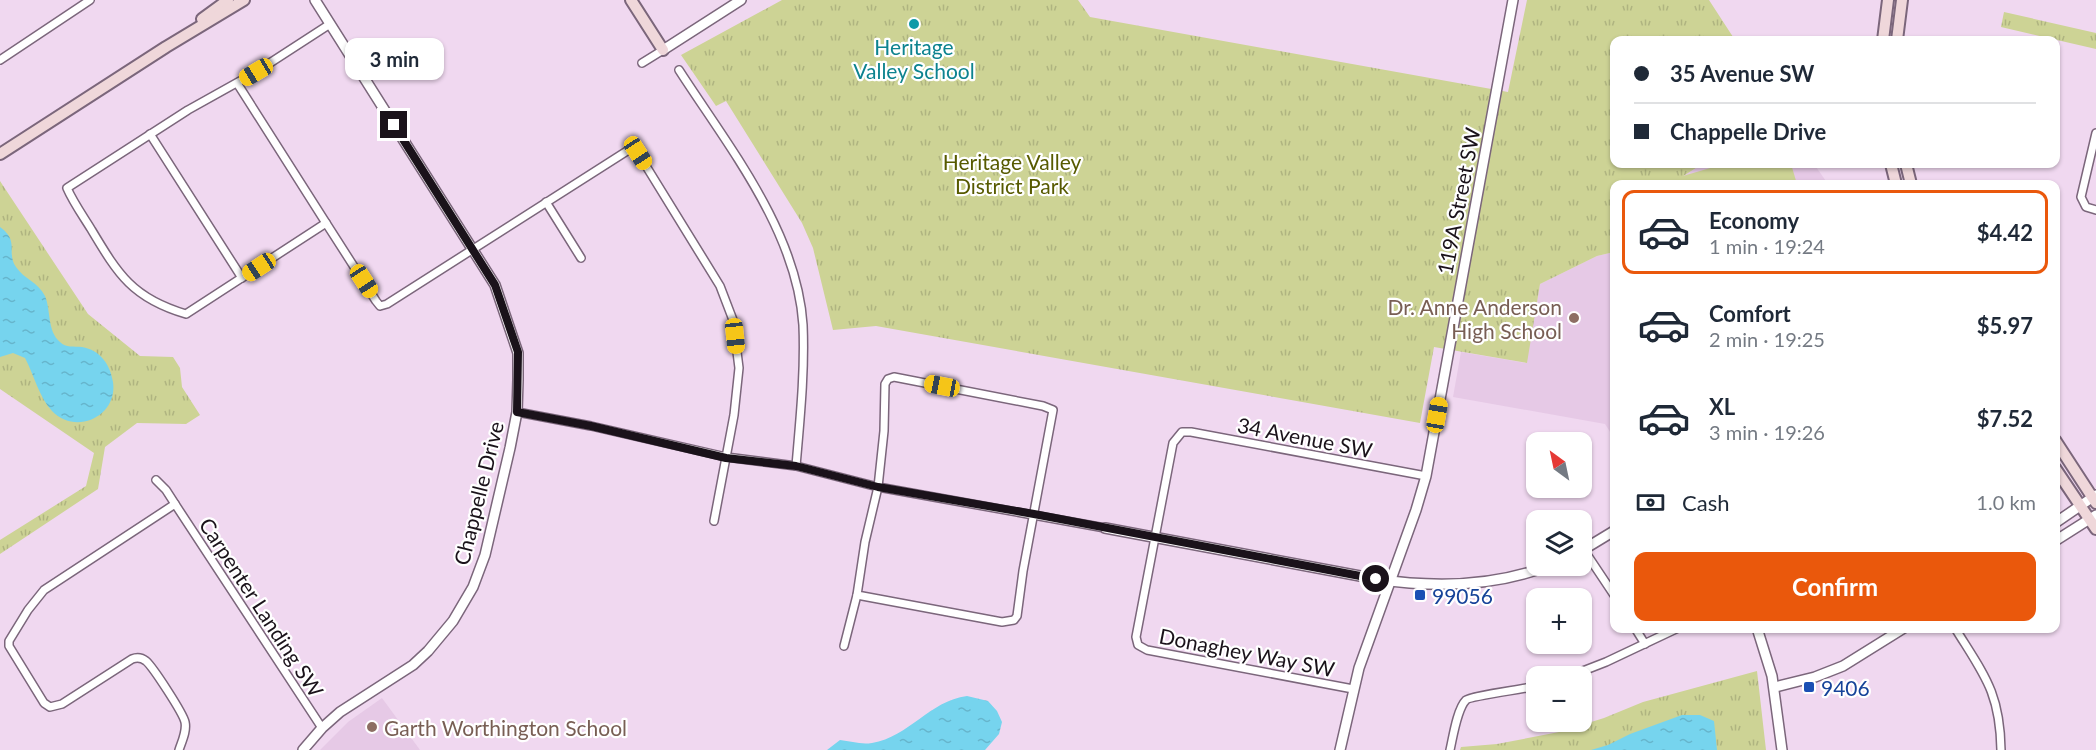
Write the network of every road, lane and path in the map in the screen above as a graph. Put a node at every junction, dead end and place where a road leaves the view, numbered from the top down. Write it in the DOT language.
graph roads {
  1 [pos="90,0"];
  2 [pos="228,0"];
  3 [pos="244,0"];
  4 [pos="315,0"];
  5 [pos="631,0"];
  6 [pos="741,0"];
  7 [pos="1513,0"];
  8 [pos="1888,0"];
  9 [pos="1902,0"];
  10 [pos="330,24"];
  11 [pos="1884,36"];
  12 [pos="1898,36"];
  13 [pos="166,47"];
  14 [pos="663,50"];
  15 [pos="0,60"];
  16 [pos="642,63"];
  17 [pos="679,70"];
  18 [pos="237,83"];
  19 [pos="2096,133"];
  20 [pos="150,134"];
  21 [pos="2,152"];
  22 [pos="546,202"];
  23 [pos="2096,210"];
  24 [pos="326,223"];
  25 [pos="473,248"];
  26 [pos="581,258"];
  27 [pos="242,278"];
  28 [pos="517,412"];
  29 [pos="2060,447"];
  30 [pos="726,458"];
  31 [pos="796,466"];
  32 [pos="1426,476"];
  33 [pos="2060,476"];
  34 [pos="156,480"];
  35 [pos="878,487"];
  36 [pos="2095,499"];
  37 [pos="176,504"];
  38 [pos="2080,506"];
  39 [pos="1034,514"];
  40 [pos="2092,517"];
  41 [pos="2060,520"];
  42 [pos="714,521"];
  43 [pos="1105,528"];
  44 [pos="2096,529"];
  45 [pos="1610,533"];
  46 [pos="1155,538"];
  47 [pos="2060,539"];
  48 [pos="1592,544"];
  49 [pos="1592,564"];
  50 [pos="1526,573"];
  51 [pos="1390,581"];
  52 [pos="1610,589"];
  53 [pos="857,594"];
  54 [pos="1638,633"];
  55 [pos="1668,633"];
  56 [pos="1759,633"];
  57 [pos="1896,633"];
  58 [pos="1958,633"];
  59 [pos="1645,644"];
  60 [pos="844,646"];
  61 [pos="1592,667"];
  62 [pos="1775,687"];
  63 [pos="1526,688"];
  64 [pos="1353,689"];
  65 [pos="322,728"];
  66 [pos="179,750"];
  67 [pos="303,750"];
  68 [pos="1340,750"];
  69 [pos="1450,750"];
  70 [pos="1782,750"];
  71 [pos="2001,750"];
  1 -- 15 [label="street"];
  2 -- 13 [label="main road"];
  3 -- 13 [label="main road"];
  4 -- 10 [label="street, Chappelle Drive"];
  5 -- 14 [label="main road"];
  6 -- 14 [label="street"];
  7 -- 32 [label="street, 119A Street SW"];
  8 -- 11 [label="main road"];
  9 -- 12 [label="main road"];
  10 -- 18 [label="street"];
  10 -- 25 [label="street, Chappelle Drive"];
  13 -- 21 [label="main road"];
  14 -- 16 [label="street"];
  17 -- 31 [label="street"];
  18 -- 20 [label="street"];
  18 -- 24 [label="street"];
  19 -- 23 [label="street"];
  20 -- 27 [label="street"];
  20 -- 27 [label="street"];
  22 -- 25 [label="street"];
  22 -- 26 [label="street"];
  22 -- 30 [label="street"];
  24 -- 25 [label="street"];
  24 -- 27 [label="street"];
  25 -- 28 [label="street, Chappelle Drive"];
  28 -- 30 [label="street"];
  28 -- 65 [label="street, Chappelle Drive"];
  29 -- 36 [label="main road"];
  30 -- 31 [label="street"];
  30 -- 42 [label="street"];
  31 -- 35 [label="street"];
  32 -- 46 [label="street, 34 Avenue SW"];
  32 -- 51 [label="street, 119A Street SW"];
  33 -- 38 [label="main road"];
  34 -- 37 [label="street, Carpenter Landing SW"];
  35 -- 39 [label="street"];
  35 -- 39 [label="street"];
  35 -- 53 [label="street"];
  36 -- 38 [label="street"];
  37 -- 65 [label="street, Carpenter Landing SW"];
  37 -- 66 [label="street, Carpenter Landing SW"];
  38 -- 40 [label="main road"];
  38 -- 41 [label="street"];
  39 -- 43 [label="street"];
  39 -- 53 [label="street"];
  40 -- 44 [label="main road"];
  40 -- 47 [label="street"];
  43 -- 46 [label="street"];
  45 -- 48 [label="street"];
  46 -- 51 [label="street"];
  46 -- 64 [label="street, Donaghey Way SW"];
  49 -- 52 [label="street"];
  50 -- 51 [label="street"];
  51 -- 64 [label="street, 119A Street SW"];
  53 -- 60 [label="street"];
  54 -- 59 [label="street"];
  55 -- 59 [label="street"];
  56 -- 62 [label="street"];
  57 -- 62 [label="street"];
  58 -- 71 [label="street"];
  59 -- 61 [label="street"];
  62 -- 70 [label="street"];
  63 -- 69 [label="street"];
  64 -- 68 [label="street, 119A Street SW"];
  65 -- 67 [label="street, Chappelle Drive"];
}
